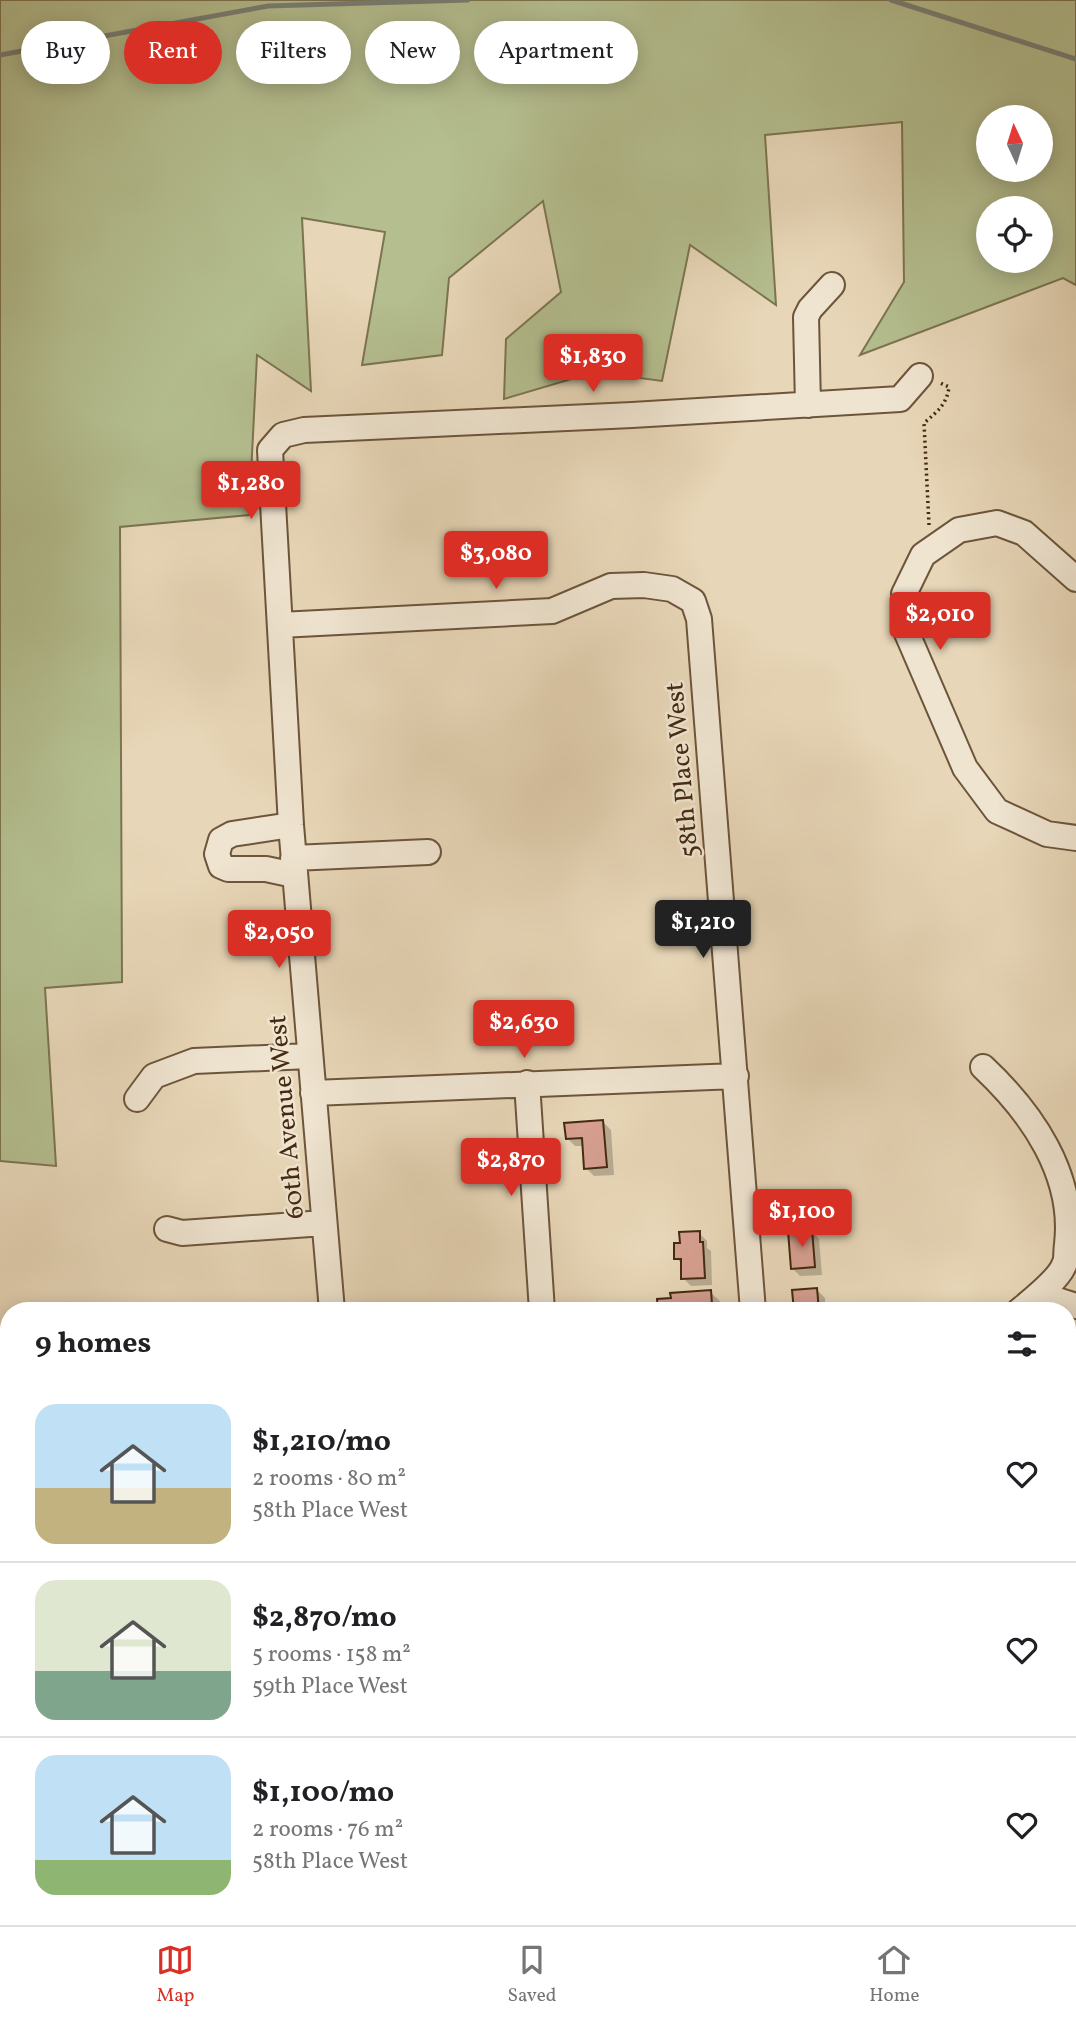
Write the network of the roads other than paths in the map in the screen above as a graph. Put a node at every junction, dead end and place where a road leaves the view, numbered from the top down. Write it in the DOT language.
graph roads {
  1 [pos="832,285"];
  2 [pos="920,376"];
  3 [pos="808,405"];
  4 [pos="1076,579"];
  5 [pos="279,625"];
  6 [pos="291,825"];
  7 [pos="1076,838"];
  8 [pos="428,852"];
  9 [pos="294,867"];
  10 [pos="309,1056"];
  11 [pos="983,1067"];
  12 [pos="736,1076"];
  13 [pos="527,1083"];
  14 [pos="313,1093"];
  15 [pos="137,1099"];
  16 [pos="324,1223"];
  17 [pos="167,1229"];
  18 [pos="1043,1291"];
  19 [pos="331,1302"];
  20 [pos="541,1302"];
  21 [pos="752,1302"];
  22 [pos="1030,1302"];
  23 [pos="1063,1302"];
  1 -- 3 [label="street"];
  2 -- 3 [label="street"];
  3 -- 5 [label="street, 60th Avenue West"];
  4 -- 7 [label="street"];
  5 -- 6 [label="street, 60th Avenue West"];
  5 -- 12 [label="street, 58th Place West"];
  6 -- 9 [label="street, 60th Avenue West"];
  6 -- 9 [label="street"];
  8 -- 9 [label="street"];
  9 -- 10 [label="street, 60th Avenue West"];
  10 -- 14 [label="street, 60th Avenue West"];
  10 -- 15 [label="street"];
  11 -- 18 [label="street"];
  12 -- 13 [label="street"];
  12 -- 21 [label="street, 58th Place West"];
  13 -- 14 [label="street"];
  13 -- 20 [label="street"];
  14 -- 16 [label="street, 60th Avenue West"];
  16 -- 17 [label="street"];
  16 -- 19 [label="street, 60th Avenue West"];
  18 -- 22 [label="street"];
  18 -- 23 [label="street"];
}
